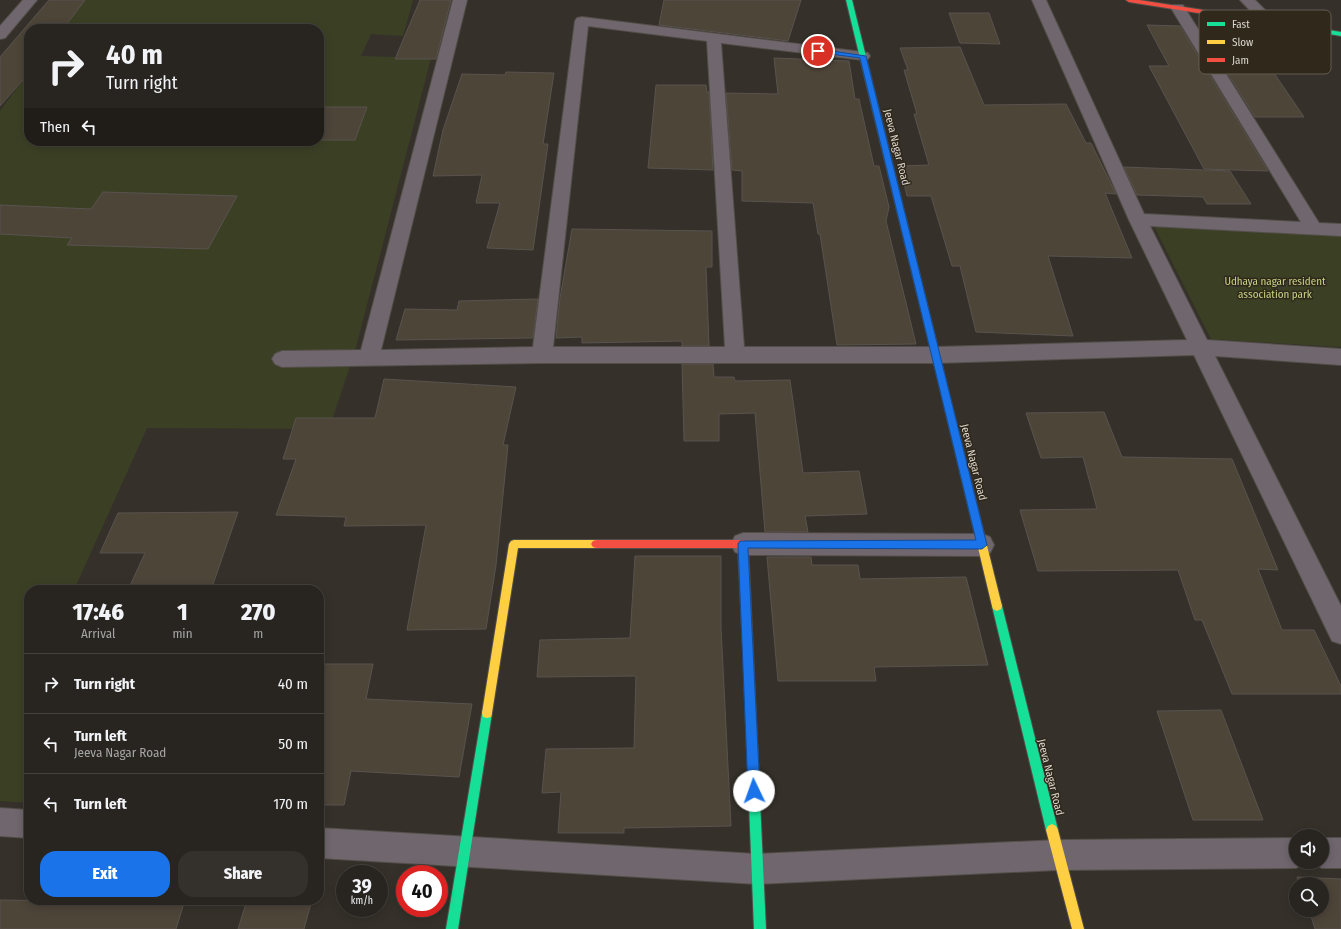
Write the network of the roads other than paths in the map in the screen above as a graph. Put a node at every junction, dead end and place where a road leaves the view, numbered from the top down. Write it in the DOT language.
graph roads {
  1 [pos="30,0"];
  2 [pos="460,0"];
  3 [pos="849,0"];
  4 [pos="1039,0"];
  5 [pos="1129,0"];
  6 [pos="1247,0"];
  7 [pos="1178,8"];
  8 [pos="1257,10"];
  9 [pos="1199,12"];
  10 [pos="1331,33"];
  11 [pos="0,35"];
  12 [pos="1341,35"];
  13 [pos="714,38"];
  14 [pos="1199,42"];
  15 [pos="863,56"];
  16 [pos="1219,74"];
  17 [pos="1138,220"];
  18 [pos="1314,229"];
  19 [pos="1341,230"];
  20 [pos="1200,347"];
  21 [pos="542,355"];
  22 [pos="735,355"];
  23 [pos="936,355"];
  24 [pos="1341,357"];
  25 [pos="369,358"];
  26 [pos="282,359"];
  27 [pos="743,544"];
  28 [pos="982,545"];
  29 [pos="1341,632"];
  30 [pos="0,822"];
  31 [pos="24,824"];
  32 [pos="324,843"];
  33 [pos="465,853"];
  34 [pos="1289,853"];
  35 [pos="1329,853"];
  36 [pos="1341,853"];
  37 [pos="1058,855"];
  38 [pos="757,869"];
  39 [pos="452,929"];
  40 [pos="760,929"];
  41 [pos="1078,929"];
  1 -- 11 [label="street"];
  2 -- 25 [label="street"];
  3 -- 15 [label="street, Jeeva Nagar Road"];
  4 -- 17 [label="street"];
  5 -- 7 [label="street"];
  6 -- 8 [label="street"];
  7 -- 9 [label="street"];
  7 -- 14 [label="street"];
  10 -- 12 [label="street"];
  13 -- 15 [label="street"];
  13 -- 21 [label="street"];
  13 -- 22 [label="street"];
  15 -- 23 [label="street, Jeeva Nagar Road"];
  16 -- 18 [label="street"];
  17 -- 18 [label="street"];
  17 -- 20 [label="street"];
  18 -- 19 [label="street"];
  20 -- 23 [label="street"];
  20 -- 24 [label="street"];
  20 -- 29 [label="street"];
  21 -- 22 [label="street"];
  21 -- 25 [label="street"];
  22 -- 23 [label="street"];
  23 -- 28 [label="street, Jeeva Nagar Road"];
  25 -- 26 [label="street"];
  27 -- 28 [label="street"];
  27 -- 33 [label="street"];
  27 -- 38 [label="street"];
  28 -- 37 [label="street, Jeeva Nagar Road"];
  30 -- 31 [label="street"];
  32 -- 33 [label="street"];
  33 -- 38 [label="street"];
  33 -- 39 [label="street"];
  34 -- 37 [label="street"];
  35 -- 36 [label="street"];
  37 -- 38 [label="street"];
  37 -- 41 [label="street, Jeeva Nagar Road"];
  38 -- 40 [label="street"];
}
